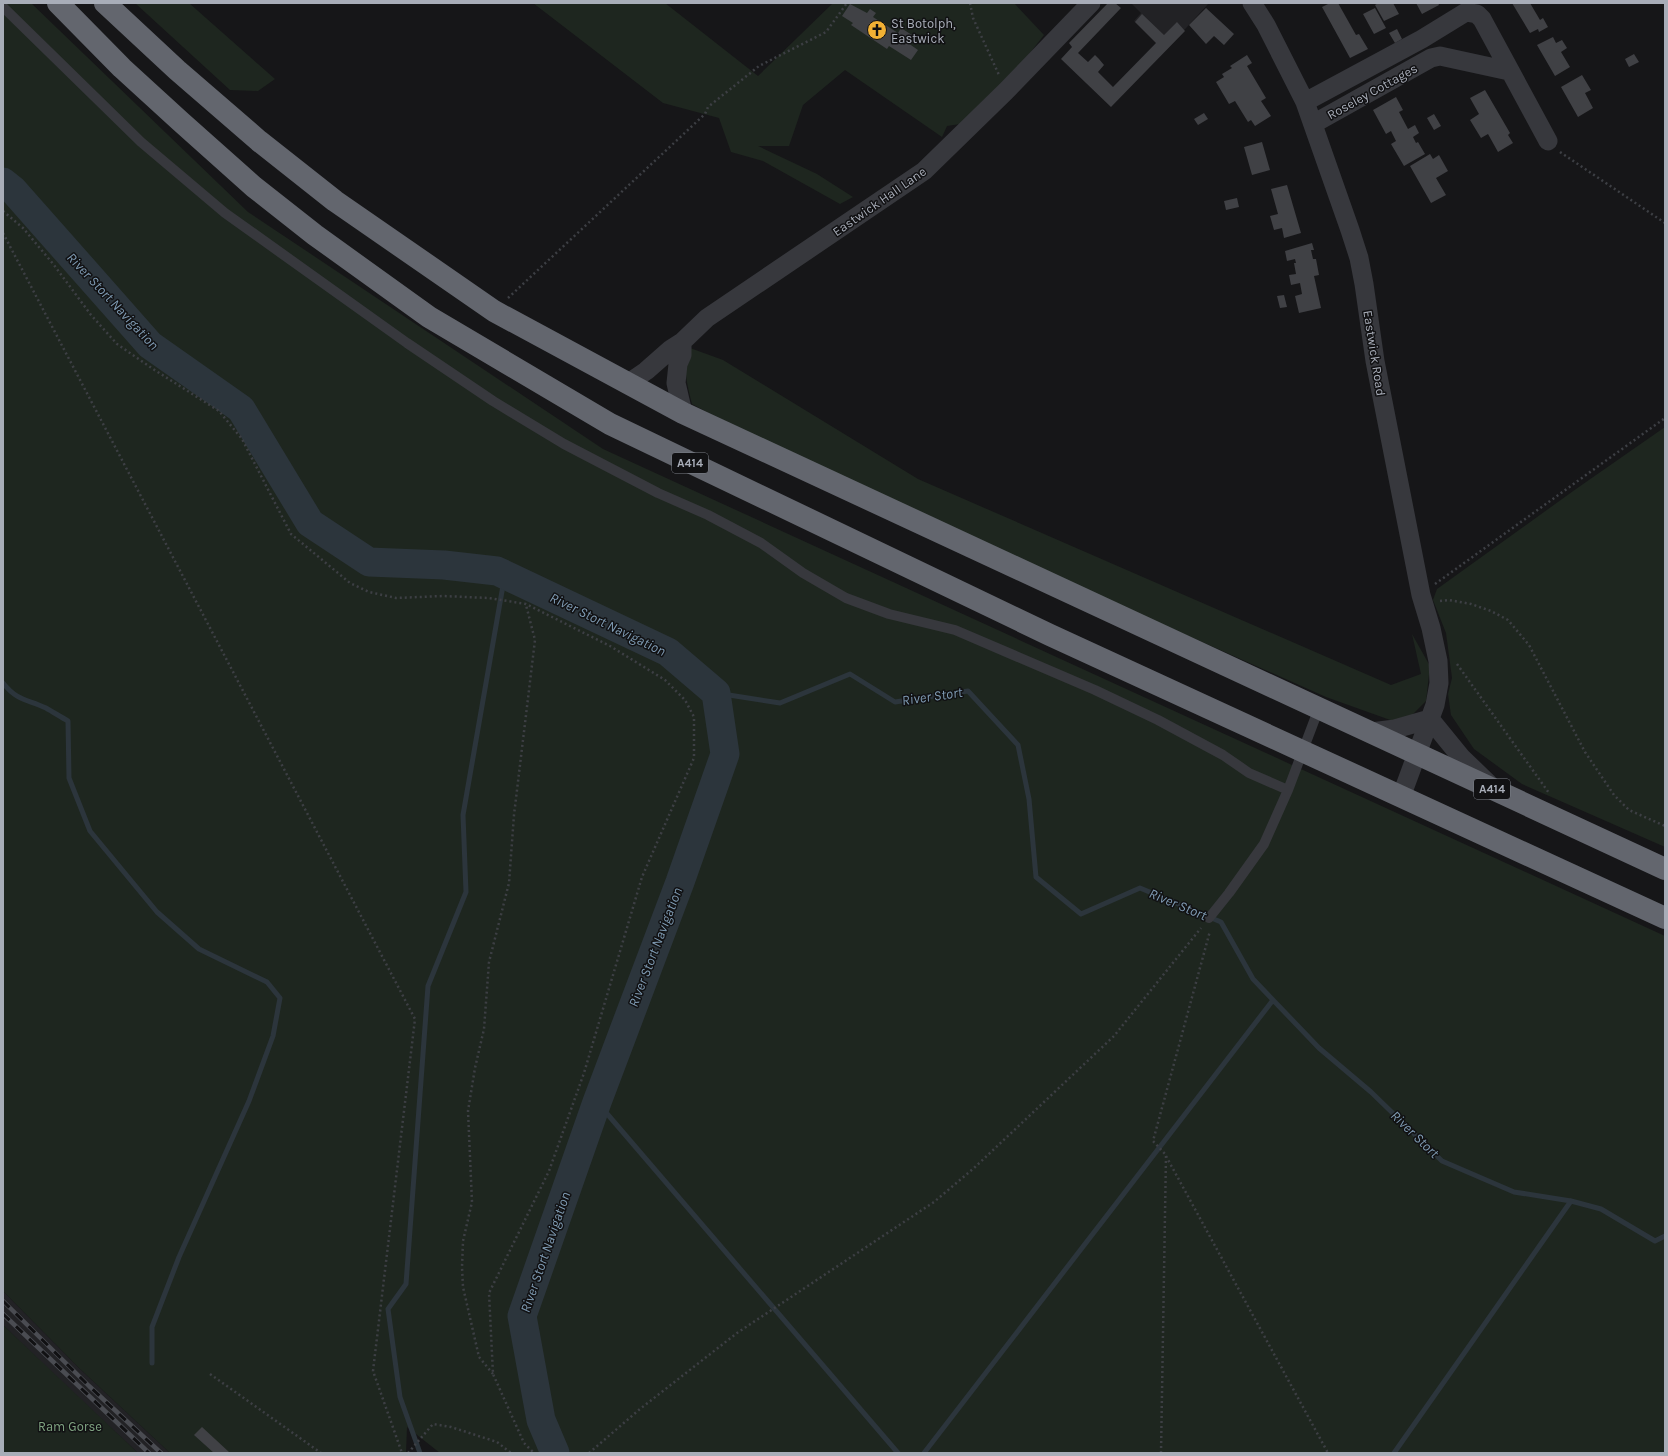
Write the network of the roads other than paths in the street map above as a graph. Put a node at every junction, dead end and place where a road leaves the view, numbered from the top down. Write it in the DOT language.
graph roads {
  1 [pos="58,3"];
  2 [pos="104,3"];
  3 [pos="1090,3"];
  4 [pos="1252,3"];
  5 [pos="3,7"];
  6 [pos="1478,8"];
  7 [pos="1422,39"];
  8 [pos="1431,58"];
  9 [pos="1509,71"];
  10 [pos="1305,102"];
  11 [pos="1314,124"];
  12 [pos="1548,141"];
  13 [pos="682,342"];
  14 [pos="626,384"];
  15 [pos="683,413"];
  16 [pos="1319,708"];
  17 [pos="1430,719"];
  18 [pos="1371,732"];
  19 [pos="1302,751"];
  20 [pos="1417,754"];
  21 [pos="1288,790"];
  22 [pos="1496,791"];
  23 [pos="1401,797"];
  24 [pos="1665,869"];
  25 [pos="1665,918"];
  26 [pos="1207,922"];
  1 -- 19 [label="highway, A414"];
  2 -- 14 [label="highway, A414"];
  3 -- 13 [label="street, Eastwick Hall Lane"];
  4 -- 10 [label="street, Eastwick Road"];
  5 -- 21 [label="lane"];
  6 -- 7 [label="street, Roseley Cottages"];
  6 -- 9 [label="street, Roseley Cottages"];
  7 -- 8 [label="street, Roseley Cottages"];
  7 -- 10 [label="street, Roseley Cottages"];
  8 -- 9 [label="street, Roseley Cottages"];
  8 -- 11 [label="street, Roseley Cottages"];
  9 -- 12 [label="street, Roseley Cottages"];
  10 -- 11 [label="street, Eastwick Road"];
  11 -- 17 [label="street, Eastwick Road"];
  13 -- 14 [label="street, Eastwick Hall Lane"];
  13 -- 15 [label="street"];
  14 -- 15 [label="highway, A414"];
  15 -- 16 [label="highway, A414"];
  16 -- 18 [label="highway, A414"];
  16 -- 19 [label="lane"];
  17 -- 18 [label="street"];
  17 -- 20 [label="street, Eastwick Road"];
  17 -- 22 [label="street"];
  18 -- 20 [label="highway, A414"];
  19 -- 21 [label="lane"];
  19 -- 23 [label="highway, A414"];
  20 -- 22 [label="highway, A414"];
  20 -- 23 [label="street, Eastwick Road"];
  21 -- 26 [label="lane"];
  22 -- 24 [label="highway, A414"];
  23 -- 25 [label="highway, A414"];
}
